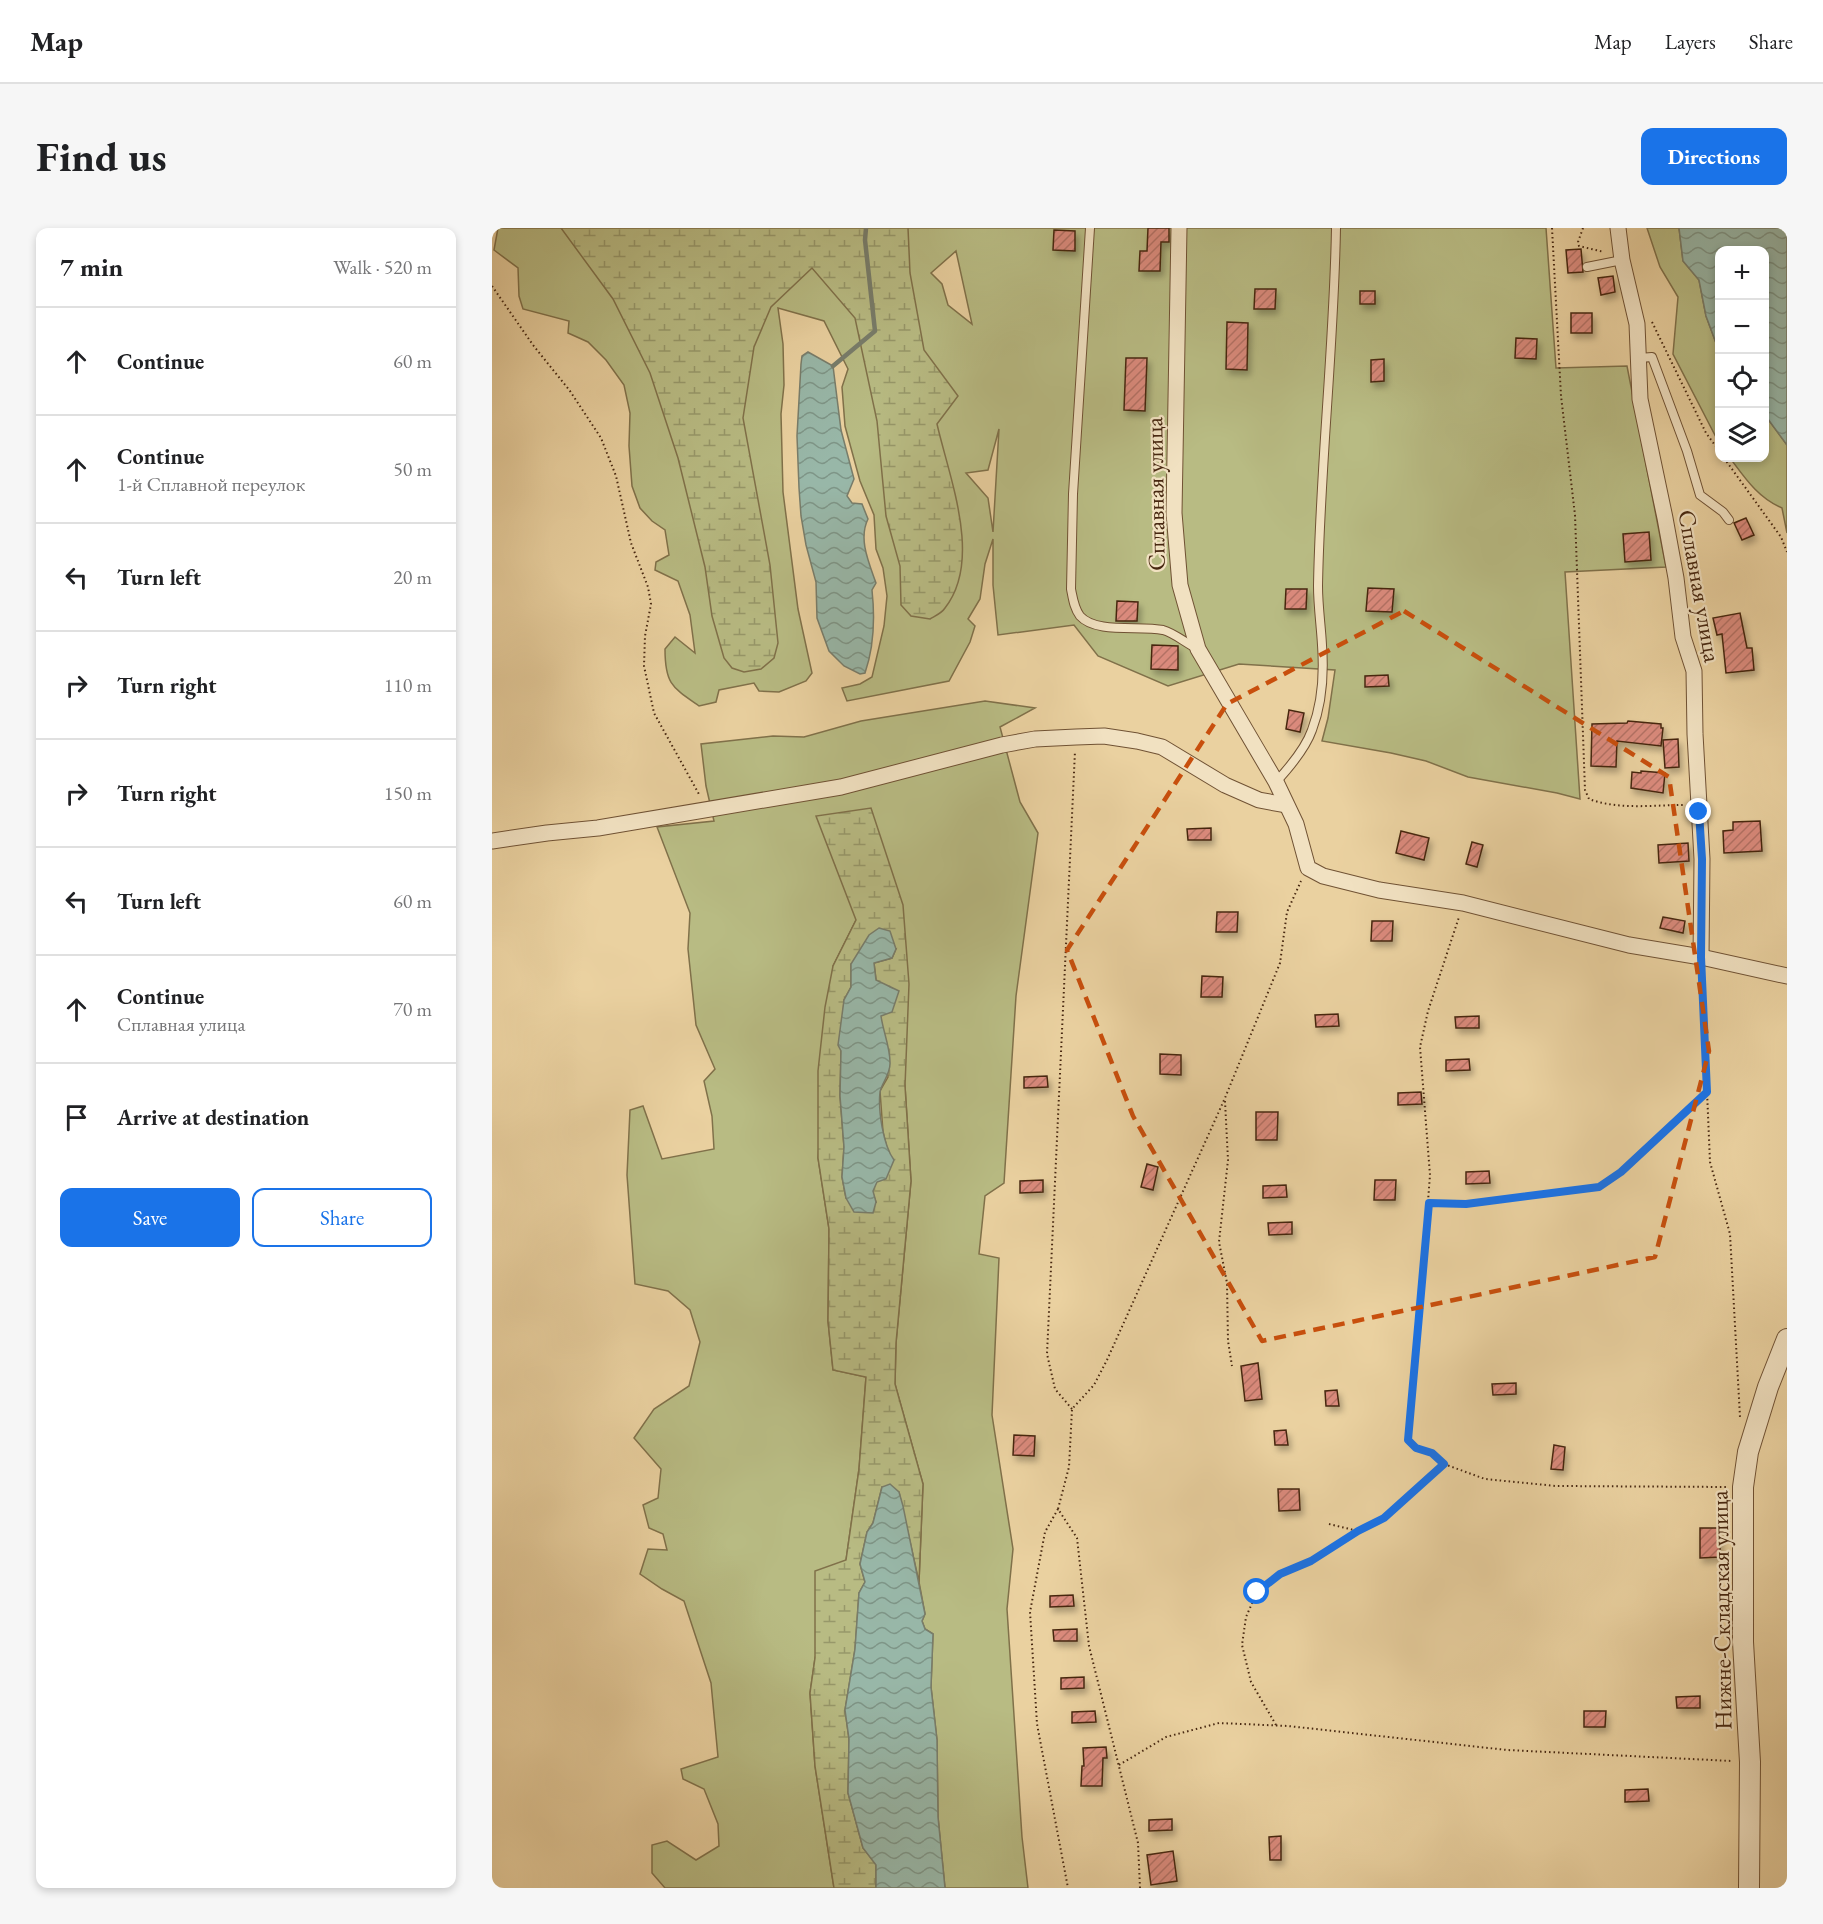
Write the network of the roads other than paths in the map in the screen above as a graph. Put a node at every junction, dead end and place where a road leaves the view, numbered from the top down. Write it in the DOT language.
graph roads {
  1 [pos="1090,228"];
  2 [pos="1179,228"];
  3 [pos="1336,228"];
  4 [pos="1618,228"];
  5 [pos="1616,257"];
  6 [pos="1587,267"];
  7 [pos="1639,358"];
  8 [pos="1730,520"];
  9 [pos="1198,649"];
  10 [pos="1276,782"];
  11 [pos="1286,805"];
  12 [pos="492,841"];
  13 [pos="1701,957"];
  14 [pos="1787,976"];
  15 [pos="1787,1339"];
  16 [pos="1749,1888"];
  1 -- 9 [label="lane"];
  2 -- 9 [label="street, Сплавная улица"];
  3 -- 10 [label="lane"];
  4 -- 5 [label="street, Сплавная улица"];
  5 -- 6 [label="lane"];
  5 -- 7 [label="street, Сплавная улица"];
  7 -- 8 [label="lane"];
  7 -- 13 [label="street, Сплавная улица"];
  9 -- 10 [label="street, Сплавная улица"];
  10 -- 11 [label="street, Сплавная улица"];
  11 -- 12 [label="street"];
  11 -- 13 [label="street, Сплавная улица"];
  13 -- 14 [label="street"];
  15 -- 16 [label="street, Нижне-Складская улица"];
}
